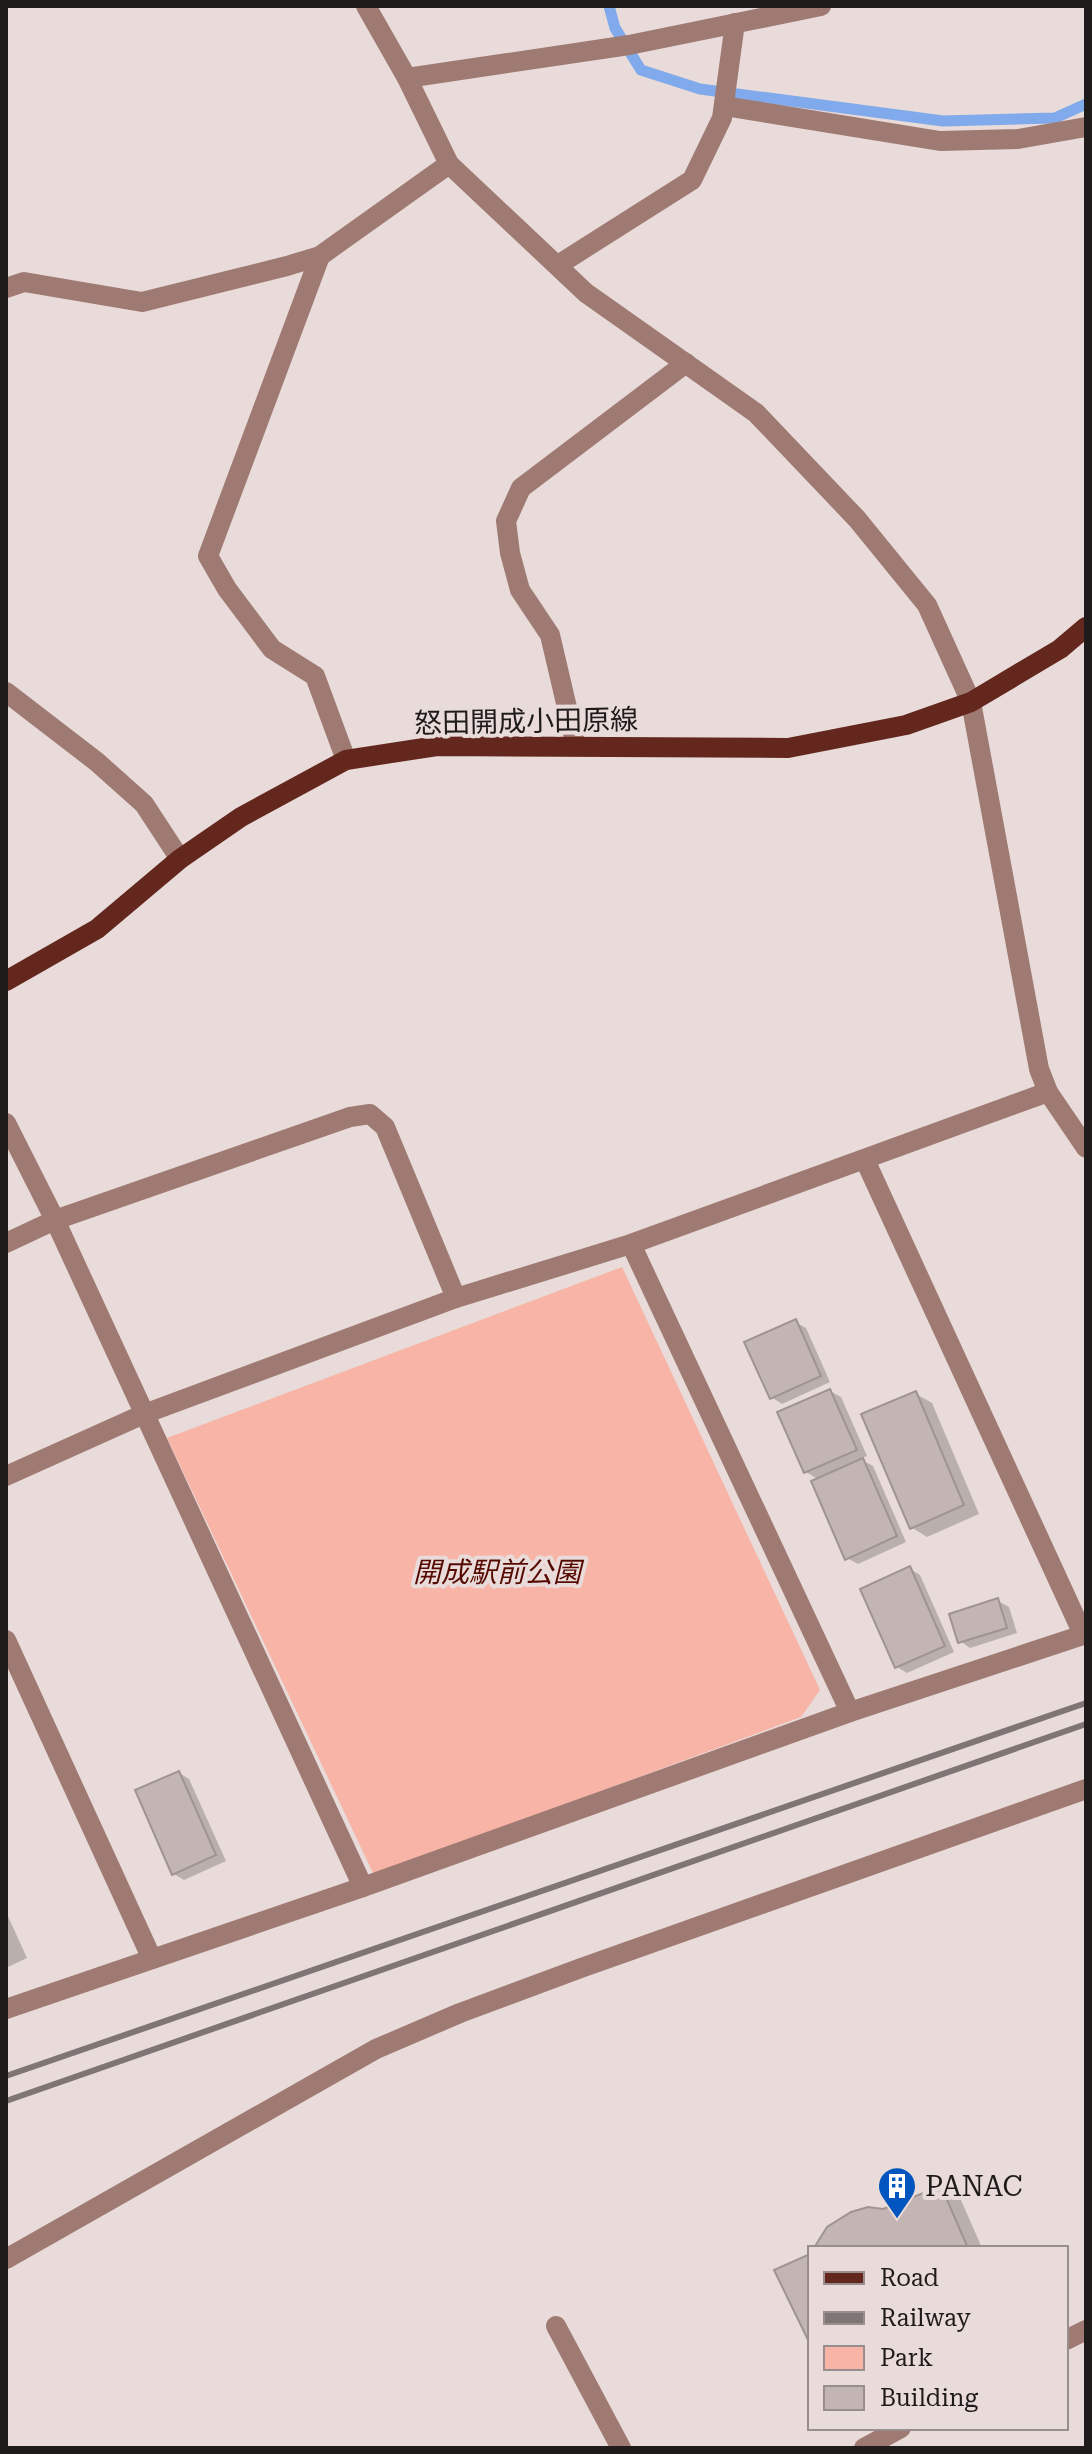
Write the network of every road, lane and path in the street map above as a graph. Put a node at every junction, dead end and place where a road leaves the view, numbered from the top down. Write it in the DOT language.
graph roads {
  1 [pos="366,6"];
  2 [pos="821,6"];
  3 [pos="735,23"];
  4 [pos="407,78"];
  5 [pos="724,106"];
  6 [pos="1086,127"];
  7 [pos="449,164"];
  8 [pos="320,256"];
  9 [pos="558,265"];
  10 [pos="6,288"];
  11 [pos="686,363"];
  12 [pos="1086,627"];
  13 [pos="6,692"];
  14 [pos="971,702"];
  15 [pos="576,746"];
  16 [pos="346,760"];
  17 [pos="180,859"];
  18 [pos="6,981"];
  19 [pos="1048,1092"];
  20 [pos="6,1123"];
  21 [pos="1086,1148"];
  22 [pos="865,1160"];
  23 [pos="55,1220"];
  24 [pos="6,1243"];
  25 [pos="631,1244"];
  26 [pos="456,1298"];
  27 [pos="144,1414"];
  28 [pos="6,1476"];
  29 [pos="1085,1634"];
  30 [pos="6,1640"];
  31 [pos="850,1712"];
  32 [pos="1086,1789"];
  33 [pos="363,1887"];
  34 [pos="152,1959"];
  35 [pos="6,2009"];
  36 [pos="6,2259"];
  37 [pos="556,2326"];
  38 [pos="1086,2330"];
  39 [pos="1068,2339"];
  40 [pos="900,2436"];
  41 [pos="621,2448"];
  42 [pos="864,2448"];
  1 -- 4 [label="street"];
  2 -- 3 [label="street"];
  3 -- 4 [label="street"];
  3 -- 5 [label="street"];
  4 -- 7 [label="street"];
  5 -- 6 [label="street"];
  5 -- 9 [label="street"];
  7 -- 8 [label="street"];
  7 -- 9 [label="street"];
  8 -- 10 [label="street"];
  8 -- 16 [label="street"];
  9 -- 11 [label="street"];
  11 -- 14 [label="street"];
  11 -- 15 [label="street"];
  12 -- 14 [label="main road, 怒田開成小田原線"];
  13 -- 17 [label="street"];
  14 -- 15 [label="main road, 怒田開成小田原線"];
  14 -- 19 [label="street"];
  15 -- 16 [label="main road, 怒田開成小田原線"];
  16 -- 17 [label="main road, 怒田開成小田原線"];
  17 -- 18 [label="main road, 怒田開成小田原線"];
  19 -- 21 [label="street"];
  19 -- 22 [label="street"];
  20 -- 23 [label="street"];
  22 -- 25 [label="street"];
  22 -- 29 [label="street"];
  23 -- 24 [label="street"];
  23 -- 26 [label="street"];
  23 -- 27 [label="street"];
  25 -- 26 [label="street"];
  25 -- 31 [label="street"];
  26 -- 27 [label="street"];
  27 -- 28 [label="street"];
  27 -- 33 [label="street"];
  29 -- 31 [label="street"];
  30 -- 34 [label="street"];
  31 -- 33 [label="street"];
  32 -- 36 [label="street"];
  33 -- 34 [label="street"];
  34 -- 35 [label="street"];
  37 -- 41 [label="street"];
  38 -- 39 [label="street"];
  40 -- 42 [label="street"];
}
